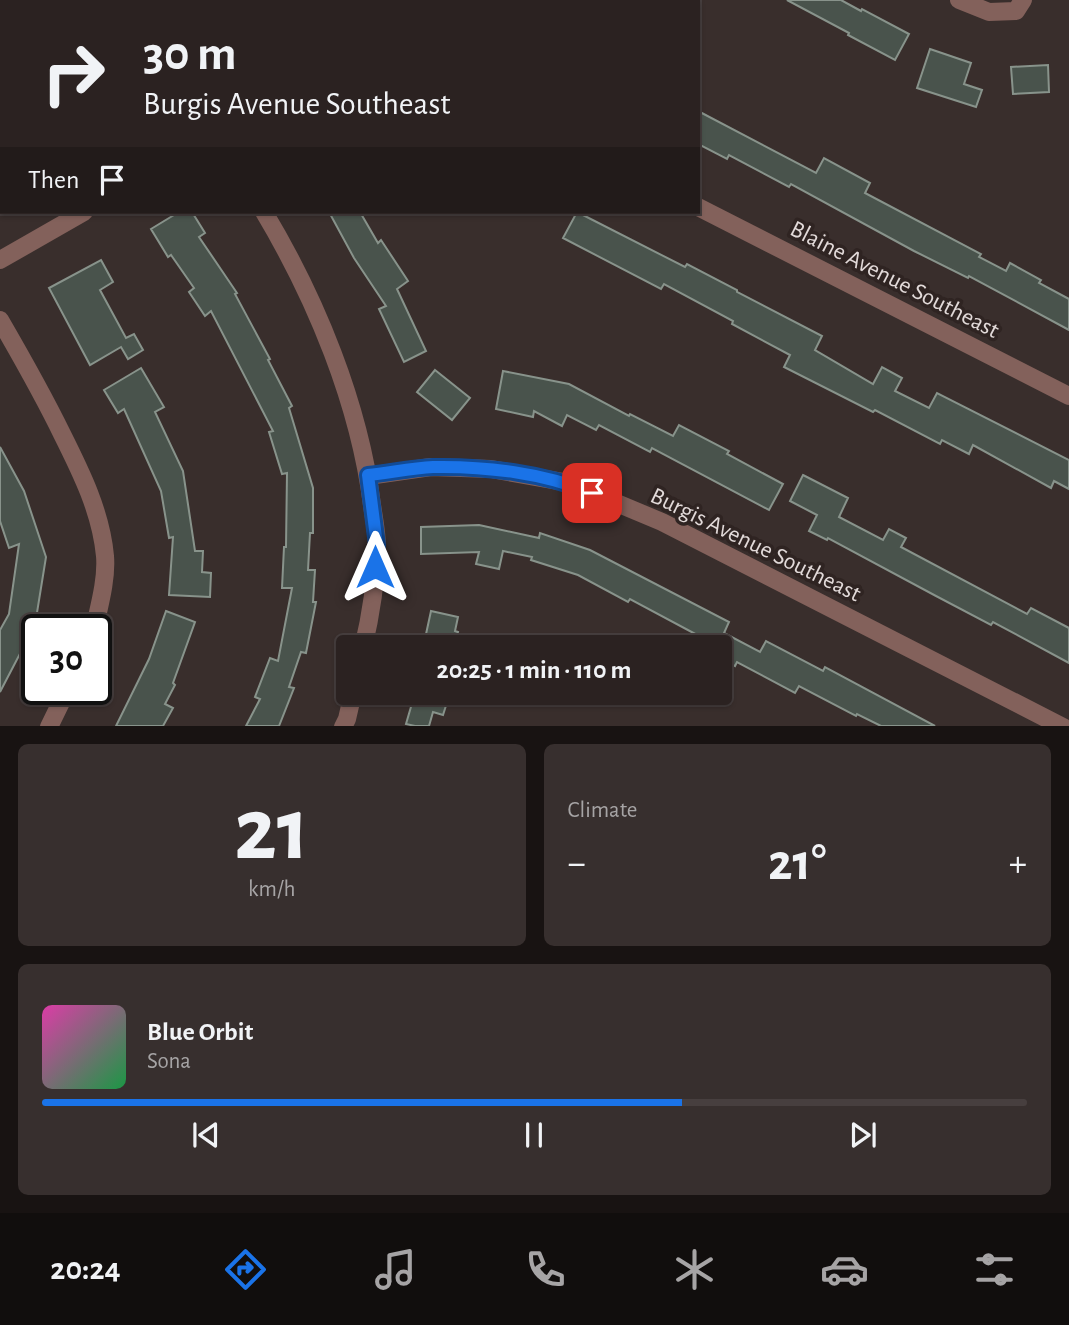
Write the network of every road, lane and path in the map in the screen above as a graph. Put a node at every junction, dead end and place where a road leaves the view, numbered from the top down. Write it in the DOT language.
graph roads {
  1 [pos="959,0"];
  2 [pos="1019,5"];
  3 [pos="700,208"];
  4 [pos="80,214"];
  5 [pos="265,214"];
  6 [pos="0,260"];
  7 [pos="0,320"];
  8 [pos="1069,396"];
  9 [pos="368,475"];
  10 [pos="98,614"];
  11 [pos="366,635"];
  12 [pos="60,705"];
  13 [pos="350,705"];
  14 [pos="49,726"];
  15 [pos="343,726"];
  16 [pos="1063,726"];
  1 -- 2 [label="street"];
  3 -- 8 [label="street, Blaine Avenue Southeast"];
  4 -- 6 [label="street"];
  5 -- 9 [label="street"];
  7 -- 10 [label="street"];
  9 -- 11 [label="street"];
  9 -- 16 [label="street, Burgis Avenue Southeast"];
  12 -- 14 [label="street"];
  13 -- 15 [label="street"];
}
